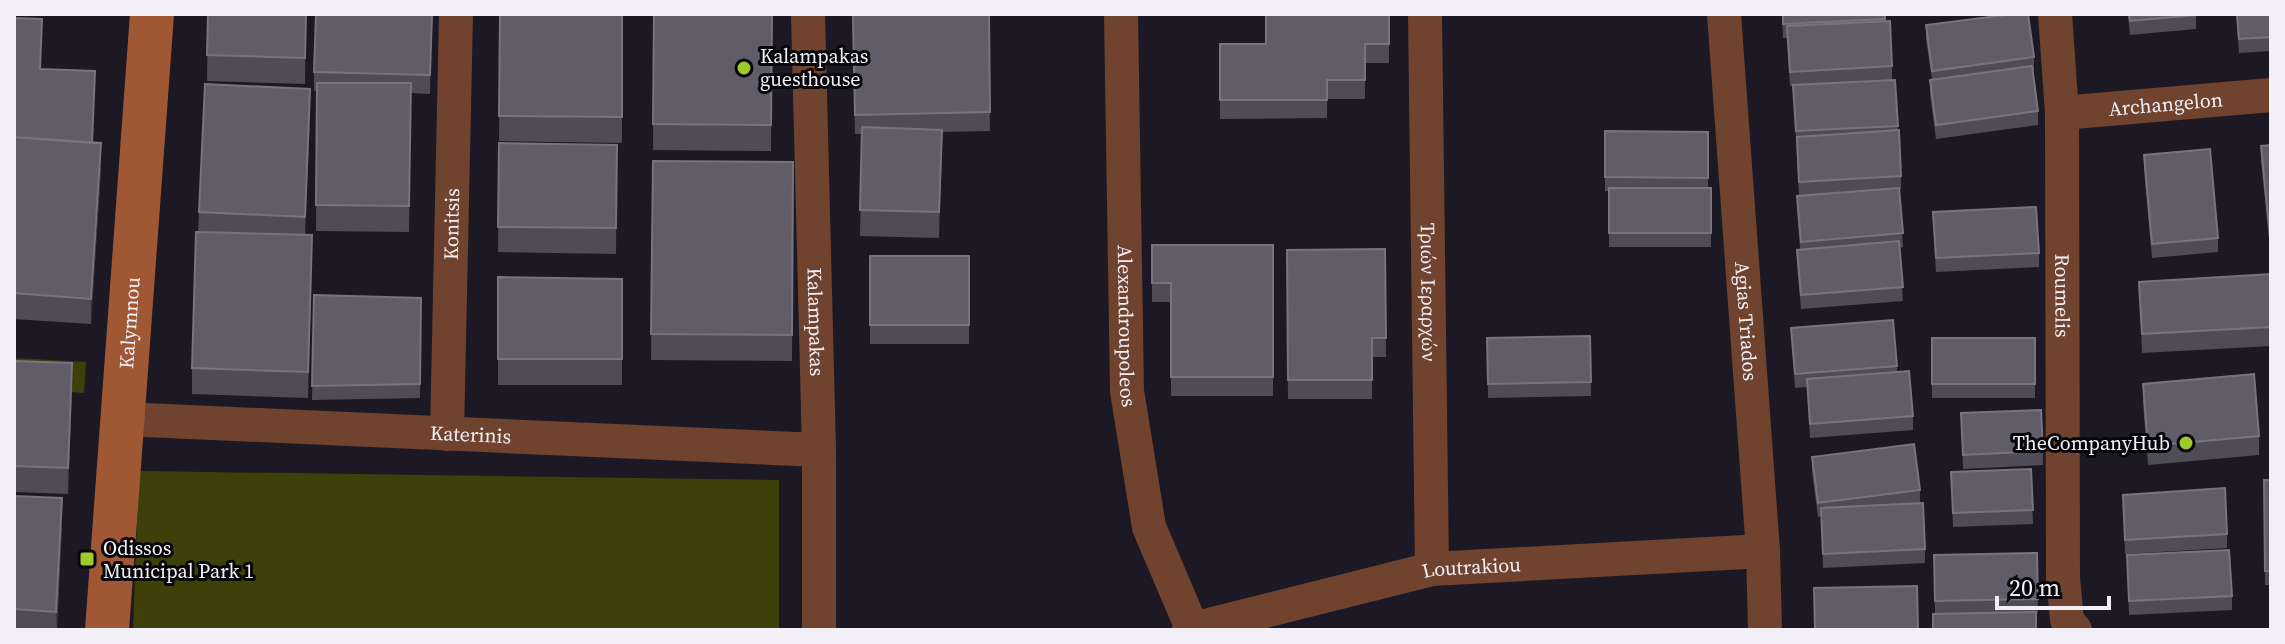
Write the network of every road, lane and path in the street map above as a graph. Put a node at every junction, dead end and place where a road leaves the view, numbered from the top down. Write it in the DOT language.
graph roads {
  1 [pos="152,14"];
  2 [pos="456,14"];
  3 [pos="808,14"];
  4 [pos="1121,14"];
  5 [pos="1425,14"];
  6 [pos="1724,14"];
  7 [pos="2055,14"];
  8 [pos="2271,95"];
  9 [pos="2062,113"];
  10 [pos="123,419"];
  11 [pos="447,434"];
  12 [pos="819,450"];
  13 [pos="1763,551"];
  14 [pos="1432,569"];
  15 [pos="1190,629"];
  16 [pos="107,630"];
  17 [pos="819,630"];
  18 [pos="1765,630"];
  19 [pos="2075,630"];
  1 -- 10 [label="street, Kalymnou"];
  2 -- 11 [label="street, Konitsis"];
  3 -- 12 [label="street, Kalampakas"];
  4 -- 15 [label="street, Alexandroupoleos"];
  5 -- 14 [label="street, Τριών Ιεραρχών"];
  6 -- 13 [label="street, Agias Triados"];
  7 -- 9 [label="street, Roumelis"];
  8 -- 9 [label="street, Archangelon"];
  9 -- 19 [label="street, Roumelis"];
  10 -- 11 [label="street, Katerinis"];
  10 -- 16 [label="street, Kalymnou"];
  11 -- 12 [label="street, Katerinis"];
  12 -- 17 [label="street, Kalampakas"];
  13 -- 14 [label="street, Loutrakiou"];
  13 -- 18 [label="street, Agias Triados"];
  14 -- 15 [label="street, Loutrakiou"];
}
